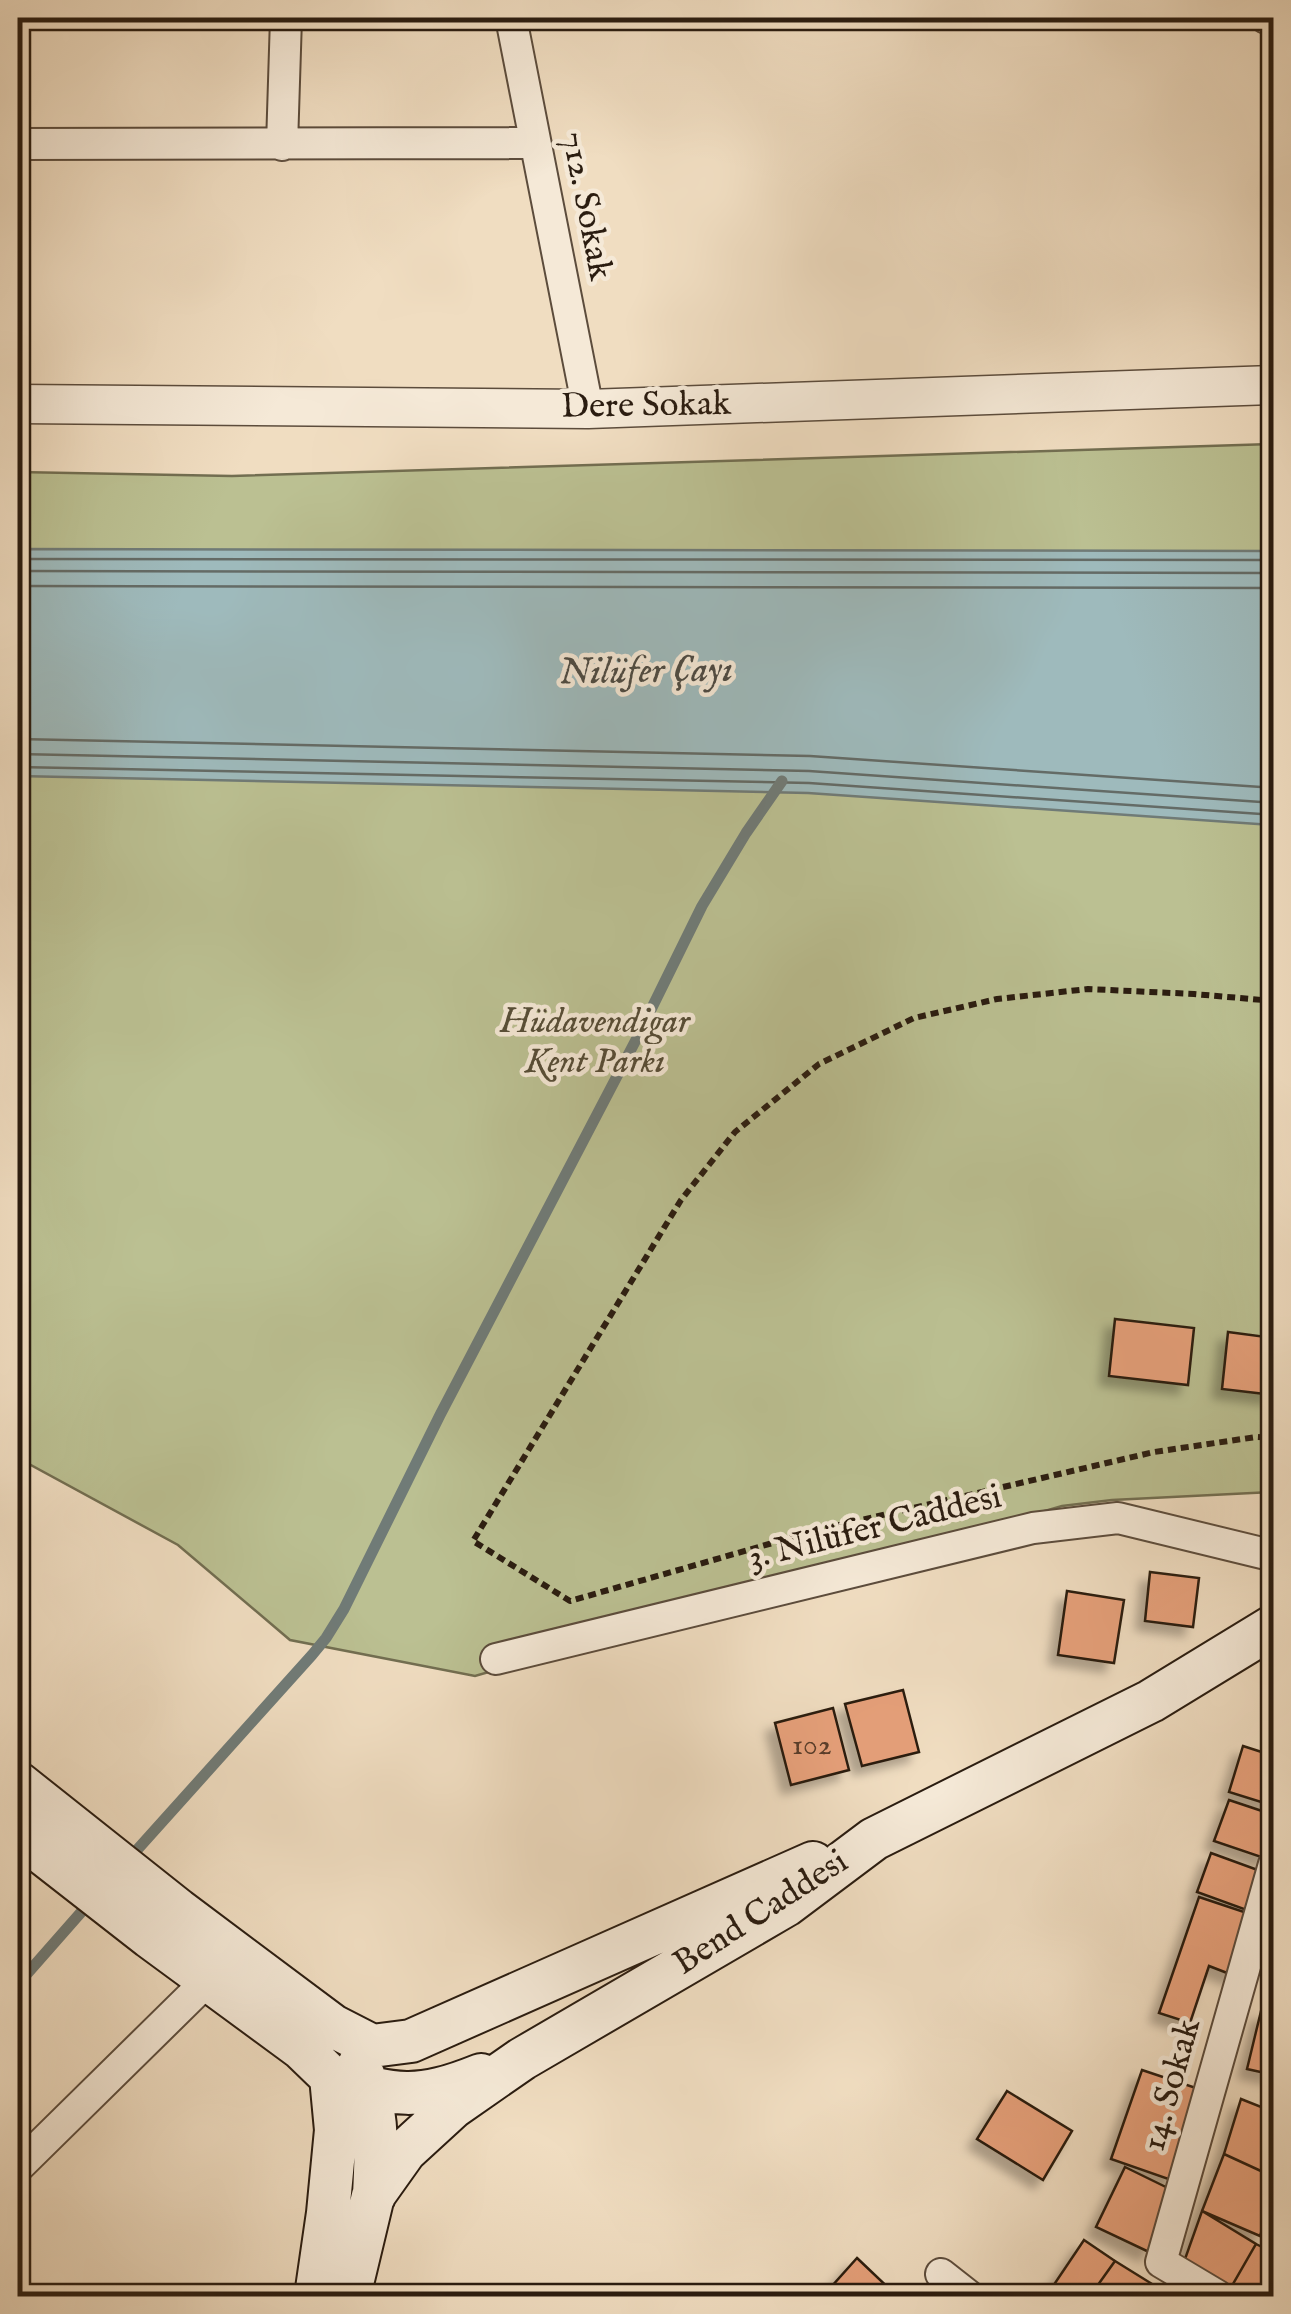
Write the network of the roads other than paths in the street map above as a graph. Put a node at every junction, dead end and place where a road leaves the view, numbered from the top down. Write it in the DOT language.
graph roads {
  1 [pos="286,18"];
  2 [pos="510,18"];
  3 [pos="18,144"];
  4 [pos="536,144"];
  5 [pos="282,145"];
  6 [pos="1274,385"];
  7 [pos="18,404"];
  8 [pos="588,409"];
  9 [pos="1274,1556"];
  10 [pos="1274,1626"];
  11 [pos="496,1660"];
  12 [pos="18,1783"];
  13 [pos="18,1834"];
  14 [pos="874,1839"];
  15 [pos="1274,1864"];
  16 [pos="164,1924"];
  17 [pos="209,1980"];
  18 [pos="332,2026"];
  19 [pos="411,2041"];
  20 [pos="522,2059"];
  21 [pos="356,2082"];
  22 [pos="18,2167"];
  23 [pos="374,2196"];
  24 [pos="942,2274"];
  25 [pos="316,2296"];
  26 [pos="349,2296"];
  27 [pos="969,2296"];
  28 [pos="1218,2296"];
  1 -- 5 [label="street"];
  2 -- 4 [label="street, 712. Sokak"];
  3 -- 5 [label="street"];
  4 -- 5 [label="street"];
  4 -- 8 [label="street, 712. Sokak"];
  6 -- 8 [label="street, Dere Sokak"];
  7 -- 8 [label="street, Dere Sokak"];
  9 -- 11 [label="street, 3. Nilüfer Caddesi"];
  10 -- 14 [label="main road, Bend Caddesi"];
  12 -- 16 [label="main road"];
  13 -- 16 [label="main road"];
  14 -- 19 [label="main road"];
  14 -- 20 [label="main road, Bend Caddesi"];
  15 -- 28 [label="street, 14. Sokak"];
  16 -- 17 [label="main road"];
  16 -- 18 [label="main road"];
  17 -- 21 [label="main road"];
  17 -- 22 [label="street"];
  18 -- 19 [label="main road"];
  18 -- 21 [label="main road"];
  19 -- 21 [label="main road"];
  20 -- 21 [label="main road"];
  20 -- 23 [label="main road, Bend Caddesi"];
  21 -- 23 [label="main road"];
  21 -- 25 [label="main road"];
  23 -- 26 [label="main road, Bend Caddesi"];
  24 -- 27 [label="street"];
}
